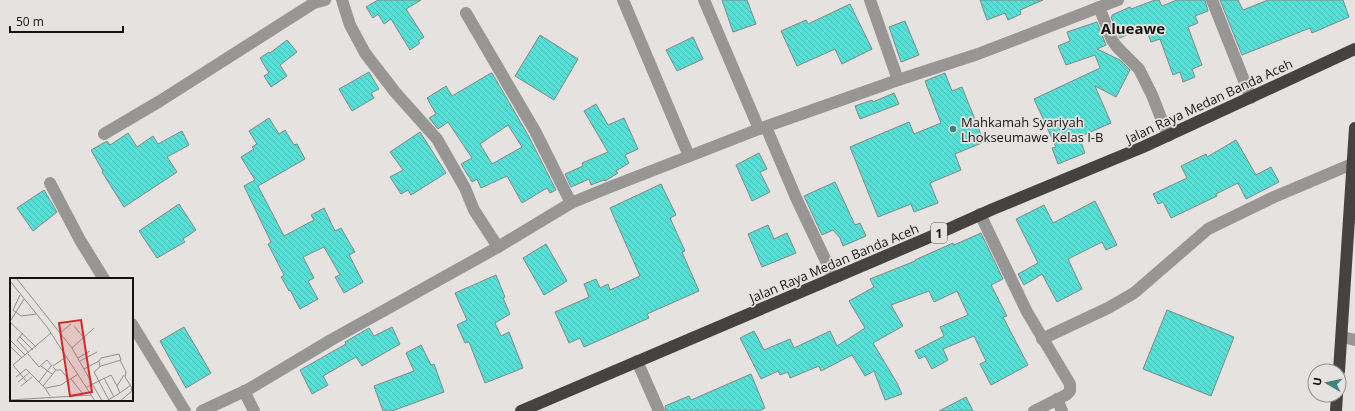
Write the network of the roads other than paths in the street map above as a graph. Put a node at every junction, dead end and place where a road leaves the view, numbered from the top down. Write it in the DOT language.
graph roads {
  1 [pos="324,0"];
  2 [pos="342,0"];
  3 [pos="623,0"];
  4 [pos="704,0"];
  5 [pos="870,0"];
  6 [pos="1118,0"];
  7 [pos="1212,0"];
  8 [pos="1099,7"];
  9 [pos="466,14"];
  10 [pos="1355,49"];
  11 [pos="898,80"];
  12 [pos="1251,98"];
  13 [pos="763,128"];
  14 [pos="1355,128"];
  15 [pos="104,134"];
  16 [pos="1168,136"];
  17 [pos="689,156"];
  18 [pos="1352,164"];
  19 [pos="50,183"];
  20 [pos="571,203"];
  21 [pos="980,214"];
  22 [pos="498,247"];
  23 [pos="103,278"];
  24 [pos="834,278"];
  25 [pos="133,326"];
  26 [pos="1342,337"];
  27 [pos="1042,339"];
  28 [pos="1355,340"];
  29 [pos="638,361"];
  30 [pos="1340,363"];
  31 [pos="244,391"];
  32 [pos="1057,400"];
  33 [pos="185,411"];
  34 [pos="202,411"];
  35 [pos="254,411"];
  36 [pos="521,411"];
  37 [pos="659,411"];
  38 [pos="1034,411"];
  39 [pos="1062,411"];
  1 -- 15 [label="street"];
  2 -- 22 [label="street"];
  3 -- 17 [label="street"];
  4 -- 13 [label="street"];
  5 -- 11 [label="street"];
  6 -- 8 [label="street"];
  7 -- 12 [label="street"];
  8 -- 11 [label="street"];
  8 -- 16 [label="street"];
  9 -- 20 [label="street"];
  10 -- 12 [label="highway, Jalan Raya Medan Banda Aceh / 1"];
  11 -- 13 [label="street"];
  12 -- 16 [label="highway, Jalan Raya Medan Banda Aceh / 1"];
  13 -- 17 [label="street"];
  13 -- 24 [label="street"];
  14 -- 18 [label="highway"];
  16 -- 21 [label="highway, Jalan Raya Medan Banda Aceh / 1"];
  17 -- 20 [label="street"];
  18 -- 26 [label="highway"];
  18 -- 27 [label="street"];
  19 -- 23 [label="street"];
  20 -- 22 [label="street"];
  21 -- 24 [label="highway, Jalan Raya Medan Banda Aceh / 1"];
  21 -- 27 [label="street"];
  22 -- 31 [label="street"];
  24 -- 29 [label="highway, Jalan Raya Medan Banda Aceh / 1"];
  25 -- 33 [label="street"];
  26 -- 28 [label="street"];
  26 -- 30 [label="highway"];
  27 -- 32 [label="street"];
  29 -- 36 [label="highway, Jalan Raya Medan Banda Aceh / 1"];
  29 -- 37 [label="street"];
  31 -- 34 [label="street"];
  31 -- 35 [label="street"];
  32 -- 38 [label="street"];
  32 -- 39 [label="street"];
}
